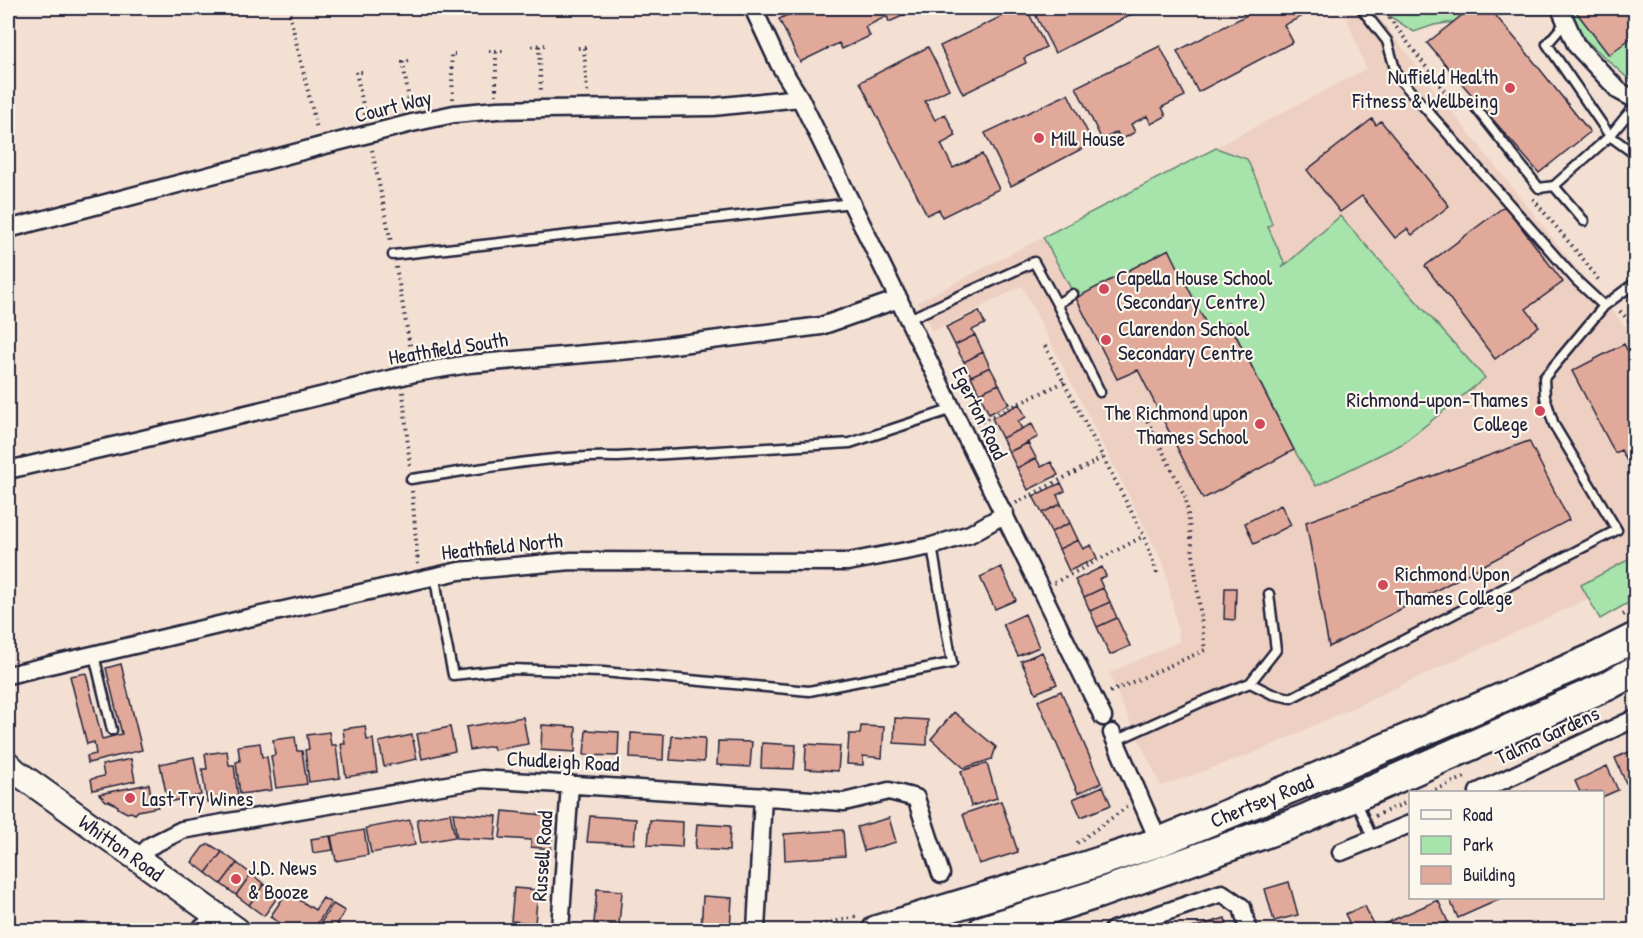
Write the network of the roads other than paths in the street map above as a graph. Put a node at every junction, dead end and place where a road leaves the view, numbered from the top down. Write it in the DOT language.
graph roads {
  1 [pos="753,8"];
  2 [pos="1361,8"];
  3 [pos="1563,15"];
  4 [pos="800,98"];
  5 [pos="1635,102"];
  6 [pos="1472,103"];
  7 [pos="1610,136"];
  8 [pos="1635,155"];
  9 [pos="1554,186"];
  10 [pos="852,203"];
  11 [pos="1584,221"];
  12 [pos="8,229"];
  13 [pos="393,255"];
  14 [pos="1635,282"];
  15 [pos="1073,294"];
  16 [pos="899,299"];
  17 [pos="1057,304"];
  18 [pos="1604,306"];
  19 [pos="909,319"];
  20 [pos="1100,392"];
  21 [pos="953,409"];
  22 [pos="8,470"];
  23 [pos="411,479"];
  24 [pos="1005,514"];
  25 [pos="932,546"];
  26 [pos="435,576"];
  27 [pos="1269,594"];
  28 [pos="1628,627"];
  29 [pos="94,655"];
  30 [pos="1635,670"];
  31 [pos="8,675"];
  32 [pos="1250,683"];
  33 [pos="1103,717"];
  34 [pos="1635,718"];
  35 [pos="112,730"];
  36 [pos="1113,737"];
  37 [pos="8,764"];
  38 [pos="570,784"];
  39 [pos="1480,791"];
  40 [pos="763,796"];
  41 [pos="1355,797"];
  42 [pos="1409,824"];
  43 [pos="1374,840"];
  44 [pos="1159,842"];
  45 [pos="1341,852"];
  46 [pos="138,859"];
  47 [pos="941,874"];
  48 [pos="206,922"];
  49 [pos="237,930"];
  50 [pos="560,930"];
  51 [pos="756,930"];
  52 [pos="877,930"];
  53 [pos="983,930"];
  54 [pos="1113,930"];
  55 [pos="1248,930"];
  1 -- 4 [label="street, Egerton Road"];
  2 -- 18 [label="lane"];
  3 -- 5 [label="street"];
  3 -- 7 [label="lane"];
  4 -- 10 [label="street, Egerton Road"];
  4 -- 12 [label="street, Court Way"];
  5 -- 7 [label="lane"];
  6 -- 9 [label="lane"];
  7 -- 8 [label="lane"];
  7 -- 9 [label="lane"];
  9 -- 11 [label="lane"];
  10 -- 13 [label="lane"];
  10 -- 16 [label="street, Egerton Road"];
  14 -- 18 [label="lane"];
  15 -- 17 [label="lane"];
  16 -- 19 [label="street, Egerton Road"];
  16 -- 22 [label="street, Heathfield South"];
  17 -- 19 [label="lane"];
  17 -- 20 [label="lane"];
  18 -- 32 [label="lane"];
  19 -- 21 [label="street, Egerton Road"];
  21 -- 23 [label="lane"];
  21 -- 24 [label="street, Egerton Road"];
  24 -- 25 [label="street, Heathfield North"];
  24 -- 33 [label="street, Egerton Road"];
  25 -- 26 [label="street, Heathfield North"];
  25 -- 26 [label="lane"];
  26 -- 29 [label="street, Heathfield North"];
  27 -- 32 [label="lane"];
  28 -- 44 [label="highway, Chertsey Road"];
  29 -- 31 [label="street, Heathfield North"];
  29 -- 35 [label="lane"];
  30 -- 41 [label="highway, Chertsey Road"];
  32 -- 36 [label="lane"];
  33 -- 36 [label="lane, Egerton Road"];
  34 -- 39 [label="street, Talma Gardens"];
  36 -- 44 [label="street, Egerton Road"];
  37 -- 46 [label="main road, Whitton Road"];
  38 -- 40 [label="street, Chudleigh Road"];
  38 -- 46 [label="street, Chudleigh Road"];
  38 -- 50 [label="street, Russell Road"];
  40 -- 47 [label="street, Chudleigh Road"];
  40 -- 51 [label="street"];
  41 -- 43 [label="lane"];
  41 -- 53 [label="highway, Chertsey Road"];
  42 -- 43 [label="street"];
  43 -- 45 [label="street"];
  44 -- 52 [label="highway, Chertsey Road"];
  46 -- 48 [label="main road, Whitton Road"];
  48 -- 49 [label="main road, Whitton Road"];
  54 -- 55 [label="street"];
}
